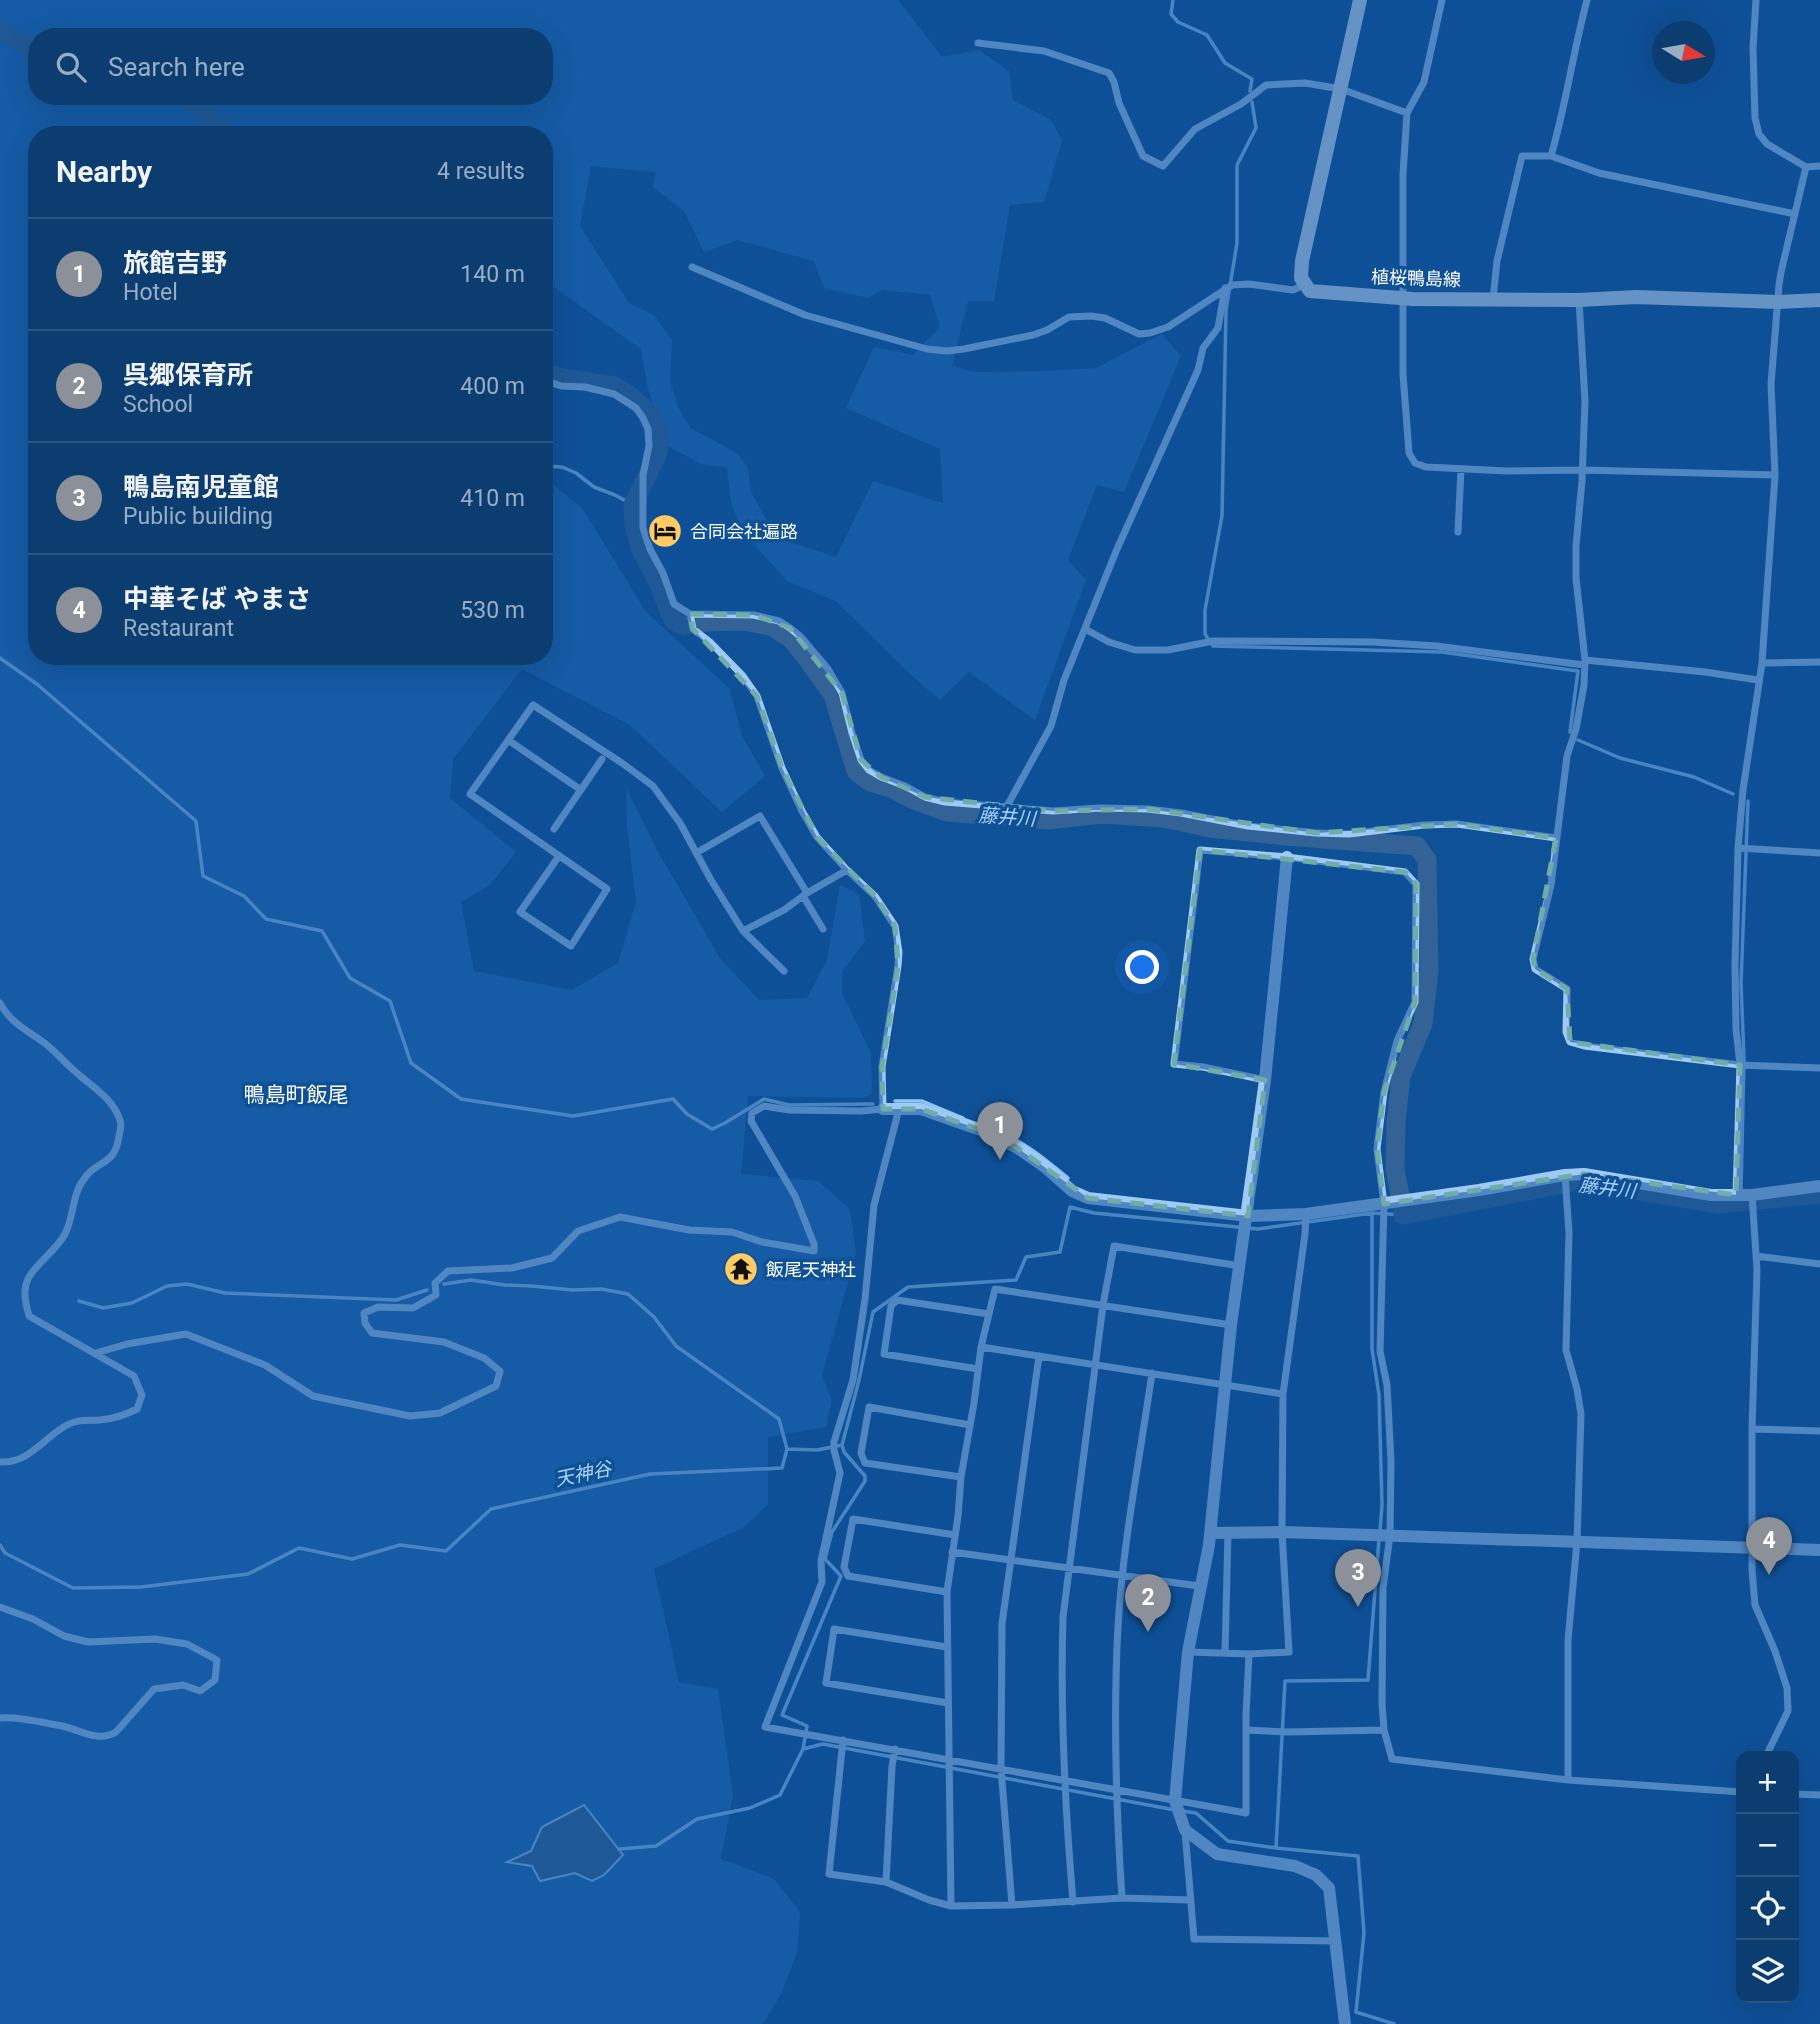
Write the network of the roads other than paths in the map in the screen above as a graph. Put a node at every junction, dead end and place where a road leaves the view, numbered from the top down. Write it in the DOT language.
graph roads {
  1 [pos="1360,0"];
  2 [pos="1442,0"];
  3 [pos="1587,0"];
  4 [pos="1756,0"];
  5 [pos="978,43"];
  6 [pos="1341,89"];
  7 [pos="1407,113"];
  8 [pos="1551,156"];
  9 [pos="1806,166"];
  10 [pos="1820,166"];
  11 [pos="1795,214"];
  12 [pos="692,267"];
  13 [pos="1304,285"];
  14 [pos="1228,287"];
  15 [pos="1403,299"];
  16 [pos="1493,299"];
  17 [pos="1579,300"];
  18 [pos="1820,300"];
  19 [pos="1778,302"];
  20 [pos="553,383"];
  21 [pos="1461,469"];
  22 [pos="1583,470"];
  23 [pos="1775,475"];
  24 [pos="1458,532"];
  25 [pos="690,617"];
  26 [pos="1085,629"];
  27 [pos="1585,662"];
  28 [pos="1820,662"];
  29 [pos="1762,663"];
  30 [pos="1758,680"];
  31 [pos="508,740"];
  32 [pos="603,759"];
  33 [pos="581,790"];
  34 [pos="1007,806"];
  35 [pos="554,829"];
  36 [pos="1556,838"];
  37 [pos="1743,848"];
  38 [pos="696,853"];
  39 [pos="1820,853"];
  40 [pos="559,856"];
  41 [pos="1287,857"];
  42 [pos="846,870"];
  43 [pos="805,894"];
  44 [pos="823,929"];
  45 [pos="743,931"];
  46 [pos="785,971"];
  47 [pos="0,1003"];
  48 [pos="1743,1065"];
  49 [pos="1820,1068"];
  50 [pos="1265,1080"];
  51 [pos="883,1109"];
  52 [pos="898,1109"];
  53 [pos="1565,1180"];
  54 [pos="1820,1186"];
  55 [pos="1736,1195"];
  56 [pos="1752,1200"];
  57 [pos="1384,1204"];
  58 [pos="1306,1214"];
  59 [pos="1248,1216"];
  60 [pos="1756,1256"];
  61 [pos="1820,1264"];
  62 [pos="1240,1266"];
  63 [pos="1103,1305"];
  64 [pos="989,1314"];
  65 [pos="1231,1325"];
  66 [pos="981,1347"];
  67 [pos="96,1353"];
  68 [pos="1039,1356"];
  69 [pos="1095,1364"];
  70 [pos="978,1369"];
  71 [pos="1152,1373"];
  72 [pos="1224,1384"];
  73 [pos="1283,1394"];
  74 [pos="970,1425"];
  75 [pos="1752,1429"];
  76 [pos="1820,1431"];
  77 [pos="0,1462"];
  78 [pos="961,1477"];
  79 [pos="1282,1532"];
  80 [pos="1211,1533"];
  81 [pos="1228,1533"];
  82 [pos="955,1535"];
  83 [pos="1381,1536"];
  84 [pos="1577,1542"];
  85 [pos="1752,1548"];
  86 [pos="1820,1550"];
  87 [pos="952,1552"];
  88 [pos="1010,1561"];
  89 [pos="1068,1569"];
  90 [pos="1122,1577"];
  91 [pos="1199,1586"];
  92 [pos="947,1592"];
  93 [pos="0,1607"];
  94 [pos="947,1647"];
  95 [pos="1188,1652"];
  96 [pos="1225,1653"];
  97 [pos="1249,1654"];
  98 [pos="948,1703"];
  99 [pos="0,1718"];
  100 [pos="1246,1730"];
  101 [pos="1384,1730"];
  102 [pos="843,1740"];
  103 [pos="895,1749"];
  104 [pos="1767,1751"];
  105 [pos="949,1759"];
  106 [pos="1001,1768"];
  107 [pos="1065,1780"];
  108 [pos="1568,1780"];
  109 [pos="1115,1788"];
  110 [pos="1736,1792"];
  111 [pos="1799,1794"];
  112 [pos="1820,1795"];
  113 [pos="1175,1801"];
  114 [pos="1185,1830"];
  115 [pos="886,1882"];
  116 [pos="1122,1898"];
  117 [pos="1190,1900"];
  118 [pos="1073,1902"];
  119 [pos="1012,1905"];
  120 [pos="951,1906"];
  121 [pos="1336,1941"];
  122 [pos="1345,2024"];
  1 -- 6 [label="main road"];
  2 -- 7 [label="street"];
  3 -- 8 [label="street"];
  4 -- 9 [label="street"];
  5 -- 6 [label="street"];
  6 -- 7 [label="street"];
  6 -- 13 [label="main road"];
  7 -- 15 [label="street"];
  8 -- 11 [label="street"];
  8 -- 16 [label="street"];
  9 -- 10 [label="street"];
  9 -- 11 [label="street"];
  11 -- 19 [label="street"];
  12 -- 14 [label="street"];
  13 -- 14 [label="street"];
  13 -- 15 [label="main road, 植桜鴨島線"];
  14 -- 26 [label="street"];
  15 -- 16 [label="main road, 植桜鴨島線"];
  15 -- 21 [label="street"];
  16 -- 17 [label="main road, 植桜鴨島線"];
  17 -- 19 [label="main road, 植桜鴨島線"];
  17 -- 22 [label="street"];
  18 -- 19 [label="main road, 植桜鴨島線"];
  19 -- 23 [label="street"];
  20 -- 25 [label="street"];
  21 -- 22 [label="street"];
  21 -- 24 [label="street"];
  22 -- 23 [label="street"];
  22 -- 27 [label="street"];
  23 -- 29 [label="street"];
  25 -- 34 [label="street"];
  25 -- 42 [label="street"];
  26 -- 27 [label="street"];
  26 -- 34 [label="street"];
  27 -- 30 [label="street"];
  27 -- 36 [label="street"];
  28 -- 29 [label="street"];
  29 -- 30 [label="street"];
  30 -- 37 [label="street"];
  31 -- 33 [label="street"];
  31 -- 38 [label="street"];
  31 -- 40 [label="street"];
  32 -- 33 [label="street"];
  33 -- 35 [label="street"];
  34 -- 36 [label="street"];
  36 -- 48 [label="street"];
  37 -- 39 [label="street"];
  37 -- 48 [label="street"];
  38 -- 43 [label="street"];
  38 -- 45 [label="street"];
  40 -- 40 [label="street"];
  41 -- 50 [label="street"];
  41 -- 50 [label="street"];
  41 -- 57 [label="street"];
  42 -- 43 [label="street"];
  42 -- 51 [label="street"];
  43 -- 44 [label="street"];
  43 -- 45 [label="street"];
  45 -- 46 [label="street"];
  47 -- 67 [label="street"];
  48 -- 49 [label="street"];
  48 -- 55 [label="street"];
  50 -- 59 [label="street"];
  51 -- 52 [label="street"];
  51 -- 67 [label="street"];
  52 -- 59 [label="street"];
  52 -- 102 [label="street"];
  53 -- 55 [label="street"];
  53 -- 57 [label="street"];
  53 -- 84 [label="street"];
  54 -- 56 [label="street"];
  55 -- 56 [label="street"];
  56 -- 60 [label="street"];
  57 -- 58 [label="street"];
  57 -- 83 [label="street"];
  58 -- 59 [label="street"];
  58 -- 73 [label="street"];
  59 -- 62 [label="street"];
  60 -- 61 [label="street"];
  60 -- 75 [label="street"];
  62 -- 63 [label="street"];
  62 -- 65 [label="street"];
  63 -- 64 [label="street"];
  63 -- 65 [label="street"];
  63 -- 69 [label="street"];
  64 -- 66 [label="street"];
  64 -- 70 [label="street"];
  65 -- 72 [label="street"];
  66 -- 68 [label="street"];
  66 -- 70 [label="street"];
  67 -- 77 [label="street"];
  68 -- 69 [label="street"];
  68 -- 88 [label="street"];
  69 -- 71 [label="street"];
  69 -- 89 [label="street"];
  70 -- 74 [label="street"];
  71 -- 72 [label="street"];
  71 -- 90 [label="street"];
  72 -- 73 [label="street"];
  72 -- 80 [label="street"];
  73 -- 79 [label="street"];
  74 -- 78 [label="street"];
  74 -- 78 [label="street"];
  75 -- 76 [label="street"];
  75 -- 85 [label="street"];
  78 -- 82 [label="street"];
  79 -- 81 [label="street"];
  79 -- 83 [label="street"];
  79 -- 97 [label="street"];
  80 -- 81 [label="street"];
  80 -- 91 [label="street"];
  81 -- 96 [label="street"];
  82 -- 87 [label="street"];
  82 -- 92 [label="street"];
  83 -- 84 [label="street"];
  83 -- 101 [label="street"];
  84 -- 85 [label="street"];
  84 -- 108 [label="street"];
  85 -- 86 [label="street"];
  85 -- 104 [label="street"];
  87 -- 88 [label="street"];
  87 -- 92 [label="street"];
  88 -- 89 [label="street"];
  88 -- 106 [label="street"];
  89 -- 90 [label="street"];
  89 -- 107 [label="street"];
  90 -- 91 [label="street"];
  90 -- 109 [label="street"];
  91 -- 95 [label="street"];
  92 -- 94 [label="street"];
  93 -- 99 [label="street"];
  94 -- 98 [label="street"];
  94 -- 98 [label="street"];
  95 -- 96 [label="street"];
  95 -- 113 [label="street"];
  96 -- 97 [label="street"];
  97 -- 100 [label="street"];
  98 -- 105 [label="street"];
  100 -- 101 [label="street"];
  100 -- 113 [label="street"];
  101 -- 108 [label="street"];
  102 -- 103 [label="street"];
  102 -- 115 [label="street"];
  103 -- 105 [label="street"];
  103 -- 115 [label="street"];
  105 -- 106 [label="street"];
  105 -- 120 [label="street"];
  106 -- 107 [label="street"];
  106 -- 119 [label="street"];
  107 -- 109 [label="street"];
  107 -- 118 [label="street"];
  108 -- 110 [label="street"];
  109 -- 113 [label="street"];
  109 -- 116 [label="street"];
  111 -- 112 [label="street"];
  113 -- 114 [label="street"];
  114 -- 117 [label="street"];
  114 -- 121 [label="street"];
  115 -- 120 [label="street"];
  116 -- 117 [label="street"];
  116 -- 118 [label="street"];
  117 -- 121 [label="street"];
  118 -- 119 [label="street"];
  119 -- 120 [label="street"];
  121 -- 122 [label="street"];
}
